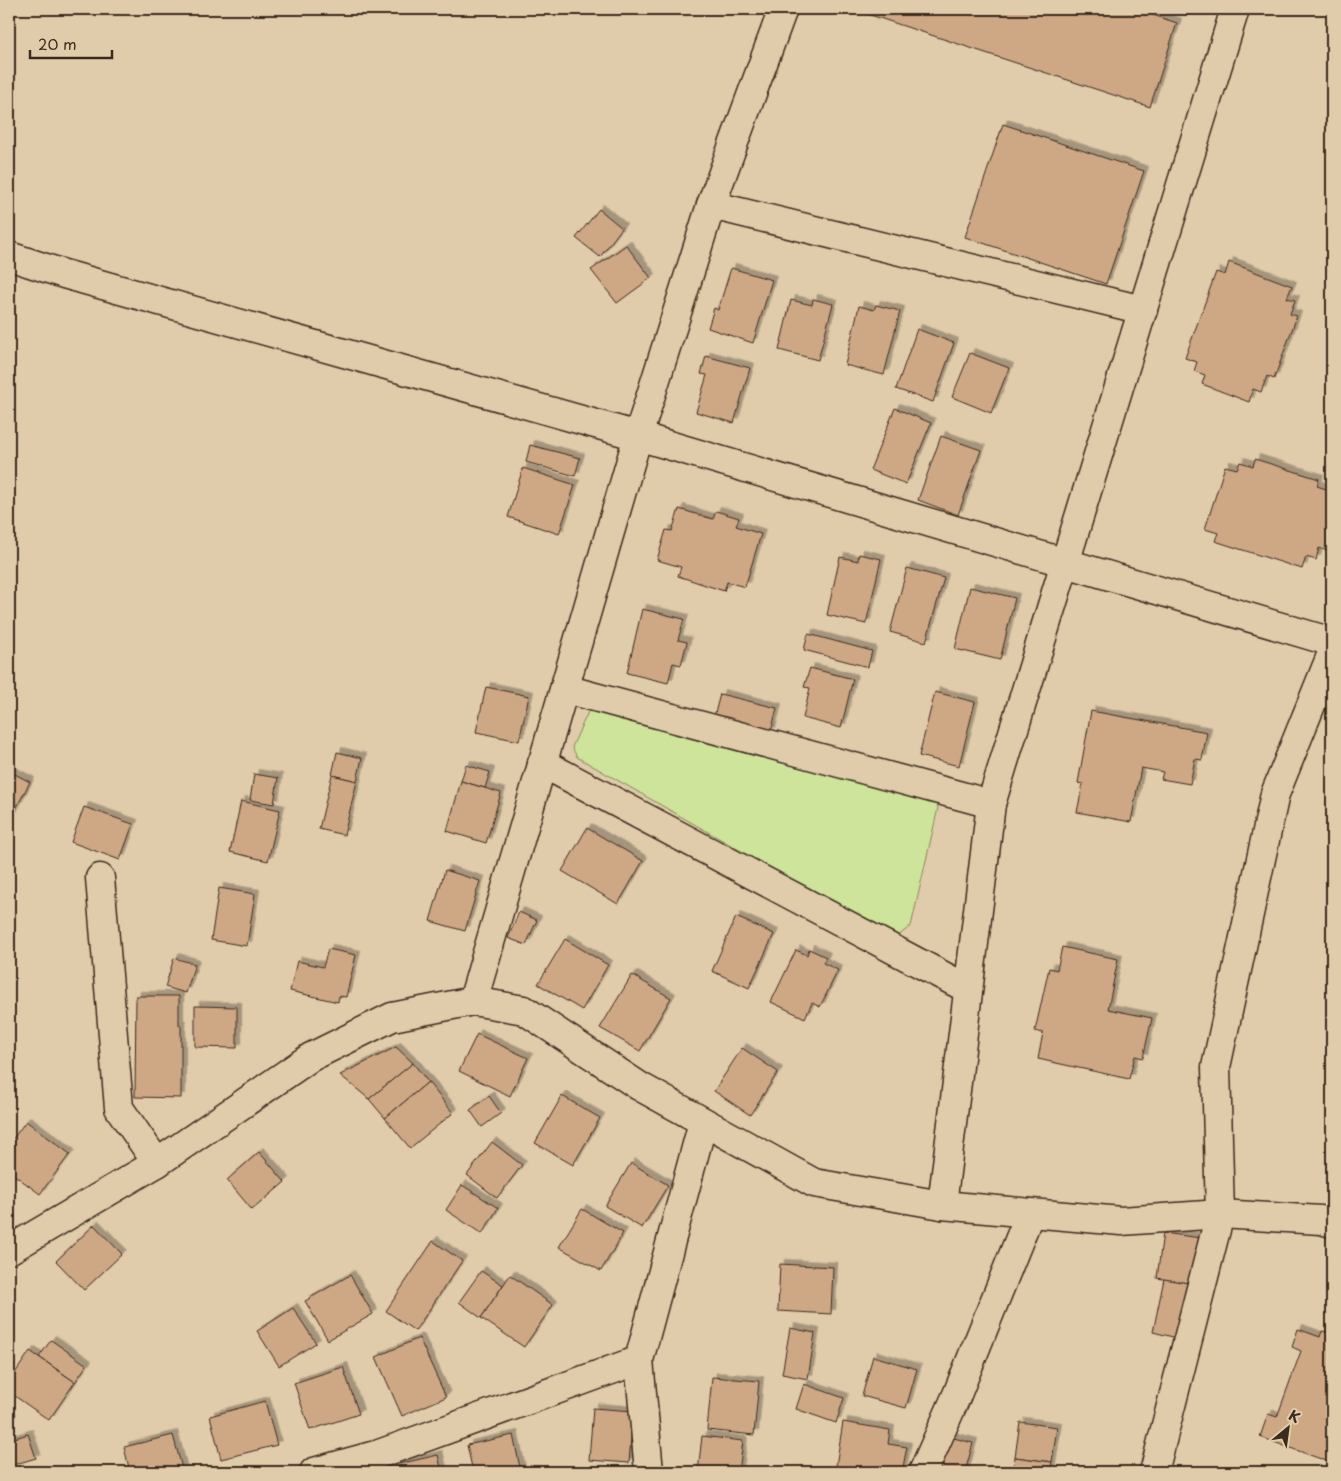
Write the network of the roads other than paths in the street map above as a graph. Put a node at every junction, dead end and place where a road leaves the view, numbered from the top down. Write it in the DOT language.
graph roads {
  1 [pos="783,9"];
  2 [pos="1236,9"];
  3 [pos="711,204"];
  4 [pos="9,256"];
  5 [pos="1143,310"];
  6 [pos="638,436"];
  7 [pos="1065,564"];
  8 [pos="1332,642"];
  9 [pos="1332,653"];
  10 [pos="565,689"];
  11 [pos="542,763"];
  12 [pos="991,804"];
  13 [pos="100,878"];
  14 [pos="968,989"];
  15 [pos="473,1001"];
  16 [pos="703,1122"];
  17 [pos="158,1163"];
  18 [pos="942,1205"];
  19 [pos="1030,1213"];
  20 [pos="1220,1214"];
  21 [pos="1332,1223"];
  22 [pos="12,1240"];
  23 [pos="639,1360"];
  24 [pos="314,1472"];
  25 [pos="649,1472"];
  26 [pos="922,1472"];
  27 [pos="1154,1472"];
  1 -- 3 [label="street"];
  2 -- 5 [label="street"];
  3 -- 5 [label="street"];
  3 -- 6 [label="street"];
  4 -- 6 [label="street"];
  5 -- 7 [label="street"];
  6 -- 7 [label="street"];
  6 -- 10 [label="street"];
  7 -- 8 [label="street"];
  7 -- 12 [label="street"];
  9 -- 20 [label="street"];
  10 -- 11 [label="street"];
  10 -- 12 [label="street"];
  11 -- 14 [label="street"];
  11 -- 15 [label="street"];
  12 -- 14 [label="street"];
  13 -- 17 [label="street"];
  14 -- 18 [label="street"];
  15 -- 16 [label="street"];
  15 -- 17 [label="street"];
  16 -- 18 [label="street"];
  16 -- 23 [label="street"];
  17 -- 22 [label="street"];
  18 -- 19 [label="street"];
  19 -- 20 [label="street"];
  19 -- 26 [label="street"];
  20 -- 21 [label="street"];
  20 -- 27 [label="street"];
  23 -- 24 [label="street"];
  23 -- 25 [label="street"];
}
